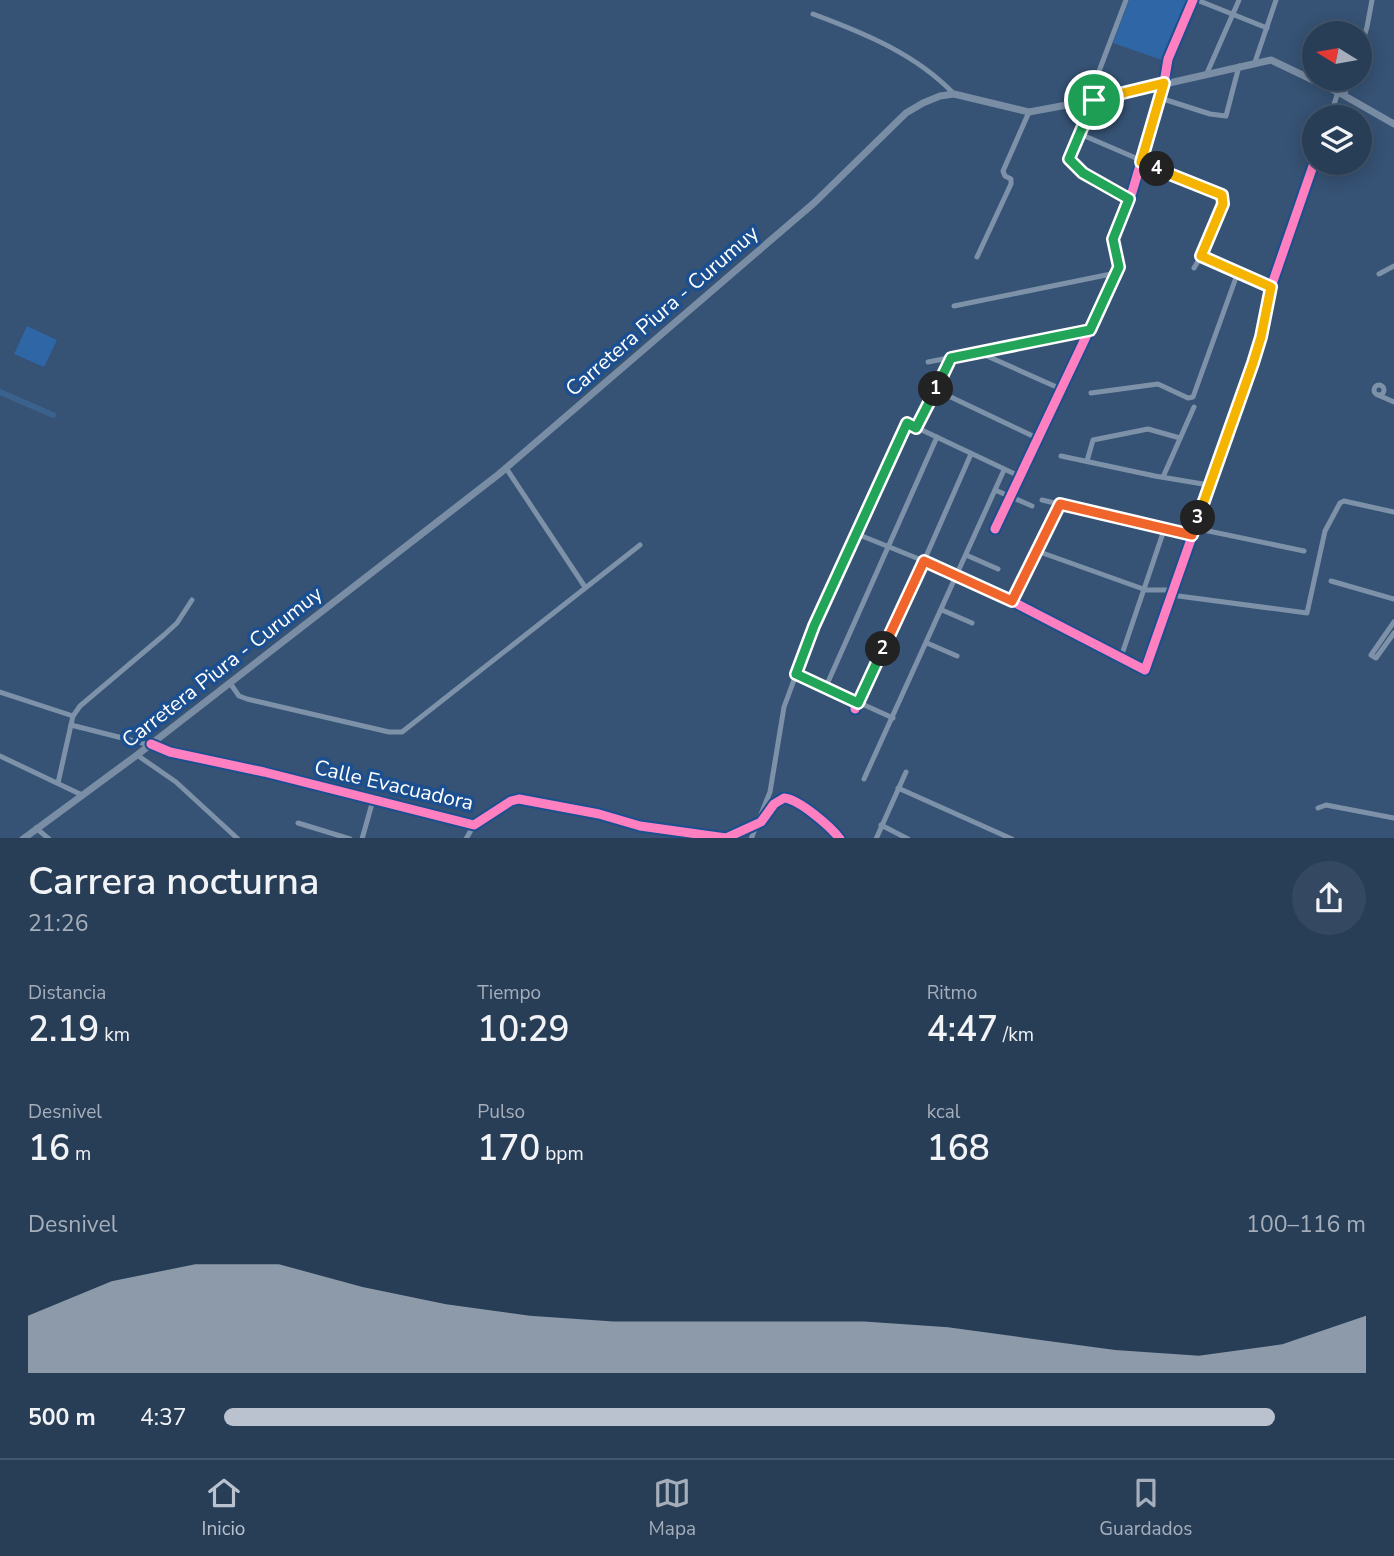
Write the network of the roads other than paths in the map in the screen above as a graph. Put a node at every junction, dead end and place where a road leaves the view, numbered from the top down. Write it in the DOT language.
graph roads {
  1 [pos="1126,0"];
  2 [pos="1195,0"];
  3 [pos="1239,0"];
  4 [pos="1276,0"];
  5 [pos="1372,0"];
  6 [pos="813,14"];
  7 [pos="1233,14"];
  8 [pos="1368,21"];
  9 [pos="1267,28"];
  10 [pos="1255,62"];
  11 [pos="1240,66"];
  12 [pos="1207,73"];
  13 [pos="1164,83"];
  14 [pos="1343,91"];
  15 [pos="954,94"];
  16 [pos="1341,94"];
  17 [pos="1160,98"];
  18 [pos="1094,100"];
  19 [pos="1336,105"];
  20 [pos="1029,112"];
  21 [pos="1394,124"];
  22 [pos="1080,134"];
  23 [pos="1141,162"];
  24 [pos="1310,175"];
  25 [pos="1129,199"];
  26 [pos="1201,256"];
  27 [pos="977,257"];
  28 [pos="1394,266"];
  29 [pos="1194,268"];
  30 [pos="1238,272"];
  31 [pos="1116,273"];
  32 [pos="1379,274"];
  33 [pos="1271,287"];
  34 [pos="954,306"];
  35 [pos="1090,330"];
  36 [pos="977,351"];
  37 [pos="951,358"];
  38 [pos="928,362"];
  39 [pos="936,390"];
  40 [pos="1061,390"];
  41 [pos="1091,393"];
  42 [pos="1381,393"];
  43 [pos="1391,401"];
  44 [pos="1194,407"];
  45 [pos="916,428"];
  46 [pos="937,437"];
  47 [pos="1180,438"];
  48 [pos="1039,439"];
  49 [pos="971,454"];
  50 [pos="1061,456"];
  51 [pos="1087,461"];
  52 [pos="506,468"];
  53 [pos="1004,470"];
  54 [pos="1021,477"];
  55 [pos="1163,477"];
  56 [pos="1209,485"];
  57 [pos="995,490"];
  58 [pos="1010,496"];
  59 [pos="1042,500"];
  60 [pos="1060,504"];
  61 [pos="1032,506"];
  62 [pos="1394,512"];
  63 [pos="981,522"];
  64 [pos="1165,527"];
  65 [pos="1195,528"];
  66 [pos="857,534"];
  67 [pos="1192,535"];
  68 [pos="640,545"];
  69 [pos="888,547"];
  70 [pos="1037,551"];
  71 [pos="1304,551"];
  72 [pos="966,555"];
  73 [pos="924,561"];
  74 [pos="998,569"];
  75 [pos="957,576"];
  76 [pos="1331,581"];
  77 [pos="585,587"];
  78 [pos="1174,587"];
  79 [pos="1146,590"];
  80 [pos="1171,595"];
  81 [pos="1394,599"];
  82 [pos="192,600"];
  83 [pos="1012,601"];
  84 [pos="942,610"];
  85 [pos="972,622"];
  86 [pos="1394,622"];
  87 [pos="1394,633"];
  88 [pos="927,643"];
  89 [pos="957,656"];
  90 [pos="1121,657"];
  91 [pos="796,674"];
  92 [pos="230,684"];
  93 [pos="825,689"];
  94 [pos="0,692"];
  95 [pos="857,706"];
  96 [pos="73,716"];
  97 [pos="893,718"];
  98 [pos="71,724"];
  99 [pos="150,744"];
  100 [pos="0,755"];
  101 [pos="137,755"];
  102 [pos="905,772"];
  103 [pos="864,779"];
  104 [pos="58,783"];
  105 [pos="898,788"];
  106 [pos="82,795"];
  107 [pos="373,800"];
  108 [pos="1318,808"];
  109 [pos="1394,818"];
  110 [pos="298,823"];
  111 [pos="474,825"];
  112 [pos="755,825"];
  113 [pos="881,825"];
  114 [pos="36,828"];
  115 [pos="997,835"];
  116 [pos="710,837"];
  117 [pos="23,838"];
  118 [pos="48,838"];
  119 [pos="238,838"];
  120 [pos="350,838"];
  121 [pos="362,838"];
  122 [pos="466,838"];
  123 [pos="751,838"];
  124 [pos="840,838"];
  125 [pos="876,838"];
  126 [pos="908,838"];
  127 [pos="1012,838"];
  1 -- 18 [label="street"];
  2 -- 7 [label="street"];
  2 -- 13 [label="street"];
  3 -- 7 [label="street"];
  4 -- 9 [label="street"];
  5 -- 8 [label="street"];
  6 -- 15 [label="street"];
  7 -- 9 [label="street"];
  7 -- 12 [label="street"];
  9 -- 10 [label="street"];
  10 -- 11 [label="main road"];
  10 -- 16 [label="main road"];
  11 -- 12 [label="main road"];
  11 -- 17 [label="street"];
  12 -- 13 [label="main road"];
  13 -- 17 [label="street"];
  13 -- 18 [label="main road"];
  14 -- 16 [label="street"];
  15 -- 20 [label="main road"];
  15 -- 52 [label="main road, Carretera Piura - Curumuy"];
  16 -- 19 [label="street"];
  16 -- 21 [label="main road"];
  17 -- 23 [label="street"];
  18 -- 20 [label="main road"];
  18 -- 22 [label="street"];
  20 -- 27 [label="street"];
  22 -- 23 [label="street"];
  22 -- 25 [label="street"];
  23 -- 25 [label="street"];
  23 -- 26 [label="street"];
  24 -- 33 [label="street"];
  25 -- 31 [label="street"];
  26 -- 29 [label="street"];
  26 -- 30 [label="street"];
  28 -- 32 [label="street"];
  30 -- 33 [label="street"];
  30 -- 41 [label="street"];
  31 -- 34 [label="street"];
  31 -- 35 [label="street"];
  33 -- 56 [label="street"];
  35 -- 36 [label="street"];
  35 -- 40 [label="street"];
  36 -- 37 [label="street"];
  36 -- 40 [label="street"];
  37 -- 38 [label="street"];
  37 -- 39 [label="street"];
  39 -- 45 [label="street"];
  39 -- 48 [label="street"];
  40 -- 48 [label="street"];
  42 -- 43 [label="street"];
  44 -- 47 [label="street"];
  45 -- 46 [label="street"];
  45 -- 66 [label="street"];
  46 -- 49 [label="street"];
  46 -- 69 [label="street"];
  47 -- 51 [label="street"];
  47 -- 55 [label="street"];
  48 -- 54 [label="street"];
  49 -- 53 [label="street"];
  49 -- 73 [label="street"];
  50 -- 51 [label="street"];
  51 -- 55 [label="street"];
  52 -- 77 [label="street"];
  52 -- 92 [label="main road, Carretera Piura - Curumuy"];
  53 -- 54 [label="street"];
  53 -- 57 [label="street"];
  54 -- 58 [label="street"];
  55 -- 56 [label="street"];
  56 -- 65 [label="street"];
  57 -- 58 [label="street"];
  57 -- 63 [label="street"];
  58 -- 61 [label="street"];
  58 -- 63 [label="street"];
  59 -- 60 [label="street"];
  60 -- 64 [label="street"];
  60 -- 70 [label="street"];
  62 -- 80 [label="street"];
  63 -- 72 [label="street"];
  64 -- 67 [label="street"];
  64 -- 79 [label="street"];
  65 -- 67 [label="street"];
  65 -- 71 [label="street"];
  66 -- 69 [label="street"];
  66 -- 91 [label="street"];
  67 -- 78 [label="street"];
  68 -- 77 [label="street"];
  69 -- 73 [label="street"];
  69 -- 93 [label="street"];
  70 -- 79 [label="street"];
  70 -- 83 [label="street"];
  72 -- 74 [label="street"];
  72 -- 75 [label="street"];
  73 -- 75 [label="street"];
  73 -- 95 [label="street"];
  75 -- 83 [label="street"];
  75 -- 84 [label="street"];
  76 -- 81 [label="street"];
  77 -- 92 [label="street"];
  78 -- 79 [label="street"];
  78 -- 80 [label="street"];
  79 -- 90 [label="street"];
  80 -- 90 [label="street"];
  82 -- 96 [label="street"];
  83 -- 90 [label="street"];
  84 -- 85 [label="street"];
  84 -- 88 [label="street"];
  86 -- 87 [label="street"];
  88 -- 89 [label="street"];
  88 -- 97 [label="street"];
  91 -- 93 [label="street"];
  91 -- 112 [label="street"];
  92 -- 99 [label="main road, Carretera Piura - Curumuy"];
  93 -- 95 [label="street"];
  94 -- 96 [label="street"];
  95 -- 97 [label="street"];
  96 -- 98 [label="street"];
  97 -- 103 [label="street"];
  98 -- 99 [label="street, Calle Evacuadora"];
  98 -- 104 [label="street"];
  99 -- 101 [label="main road, Carretera Piura - Curumuy"];
  99 -- 107 [label="street, Calle Evacuadora"];
  100 -- 104 [label="street"];
  101 -- 106 [label="main road, Carretera Piura - Curumuy"];
  101 -- 119 [label="street"];
  102 -- 105 [label="street"];
  104 -- 106 [label="street"];
  105 -- 113 [label="street"];
  105 -- 115 [label="street"];
  106 -- 114 [label="main road, Carretera Piura - Curumuy"];
  107 -- 111 [label="street, Calle Evacuadora"];
  107 -- 121 [label="street"];
  108 -- 109 [label="street"];
  110 -- 120 [label="street"];
  111 -- 116 [label="street, Calle Evacuadora"];
  111 -- 122 [label="street"];
  112 -- 116 [label="street, Calle Evacuadora"];
  112 -- 123 [label="street"];
  112 -- 124 [label="street"];
  113 -- 125 [label="street"];
  113 -- 126 [label="street"];
  114 -- 117 [label="main road, Carretera Piura - Curumuy"];
  114 -- 118 [label="street"];
  115 -- 127 [label="street"];
}
